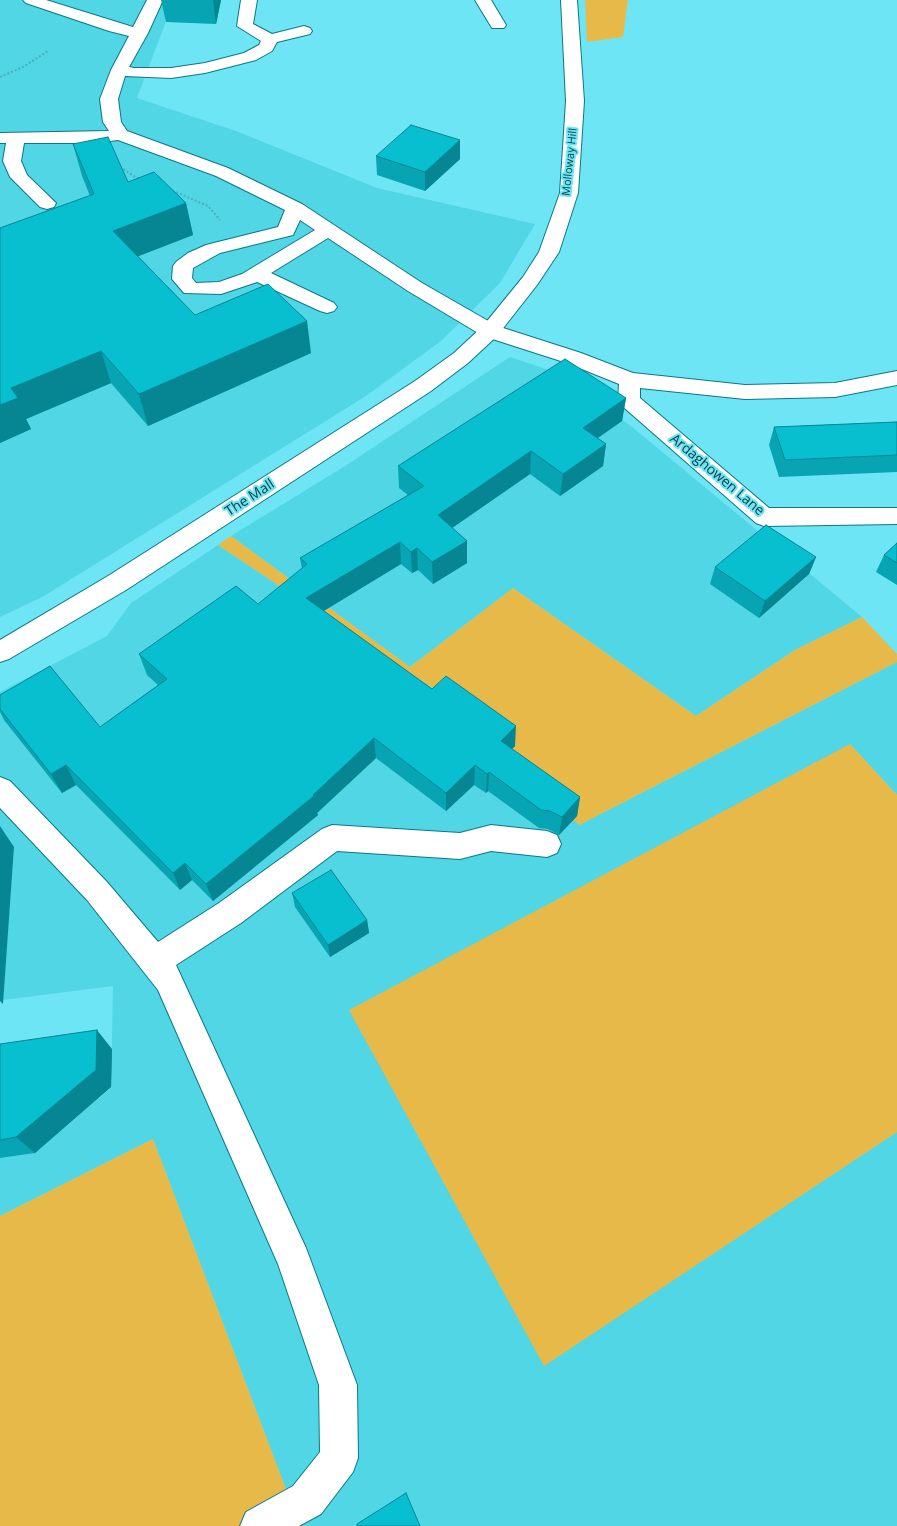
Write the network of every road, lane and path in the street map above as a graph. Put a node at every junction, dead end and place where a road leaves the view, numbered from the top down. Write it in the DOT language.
graph roads {
  1 [pos="31,0"];
  2 [pos="155,0"];
  3 [pos="250,0"];
  4 [pos="483,0"];
  5 [pos="569,0"];
  6 [pos="498,25"];
  7 [pos="304,32"];
  8 [pos="140,33"];
  9 [pos="270,39"];
  10 [pos="48,51"];
  11 [pos="119,70"];
  12 [pos="0,78"];
  13 [pos="120,135"];
  14 [pos="8,138"];
  15 [pos="94,138"];
  16 [pos="142,181"];
  17 [pos="164,187"];
  18 [pos="47,203"];
  19 [pos="295,208"];
  20 [pos="327,231"];
  21 [pos="234,244"];
  22 [pos="277,260"];
  23 [pos="256,274"];
  24 [pos="490,331"];
  25 [pos="897,378"];
  26 [pos="630,380"];
  27 [pos="897,516"];
  28 [pos="0,652"];
  29 [pos="0,789"];
  30 [pos="546,844"];
  31 [pos="155,961"];
  32 [pos="260,1526"];
  1 -- 8 [label="main road"];
  2 -- 8 [label="main road"];
  3 -- 9 [label="main road"];
  4 -- 6 [label="main road"];
  5 -- 24 [label="main road, Molloway Hill"];
  7 -- 9 [label="main road"];
  8 -- 11 [label="main road"];
  9 -- 11 [label="main road"];
  10 -- 12 [label="path"];
  11 -- 13 [label="main road"];
  13 -- 15 [label="main road"];
  13 -- 19 [label="main road"];
  14 -- 15 [label="main road"];
  14 -- 18 [label="main road"];
  15 -- 16 [label="path"];
  17 -- 21 [label="path"];
  19 -- 20 [label="main road"];
  19 -- 21 [label="main road"];
  20 -- 22 [label="main road"];
  20 -- 24 [label="main road"];
  21 -- 23 [label="main road"];
  22 -- 23 [label="main road"];
  22 -- 23 [label="main road"];
  24 -- 26 [label="main road"];
  24 -- 28 [label="main road, The Mall"];
  25 -- 26 [label="main road"];
  26 -- 27 [label="main road, Ardaghowen Lane"];
  29 -- 31 [label="main road"];
  30 -- 31 [label="main road"];
  31 -- 32 [label="main road"];
}
